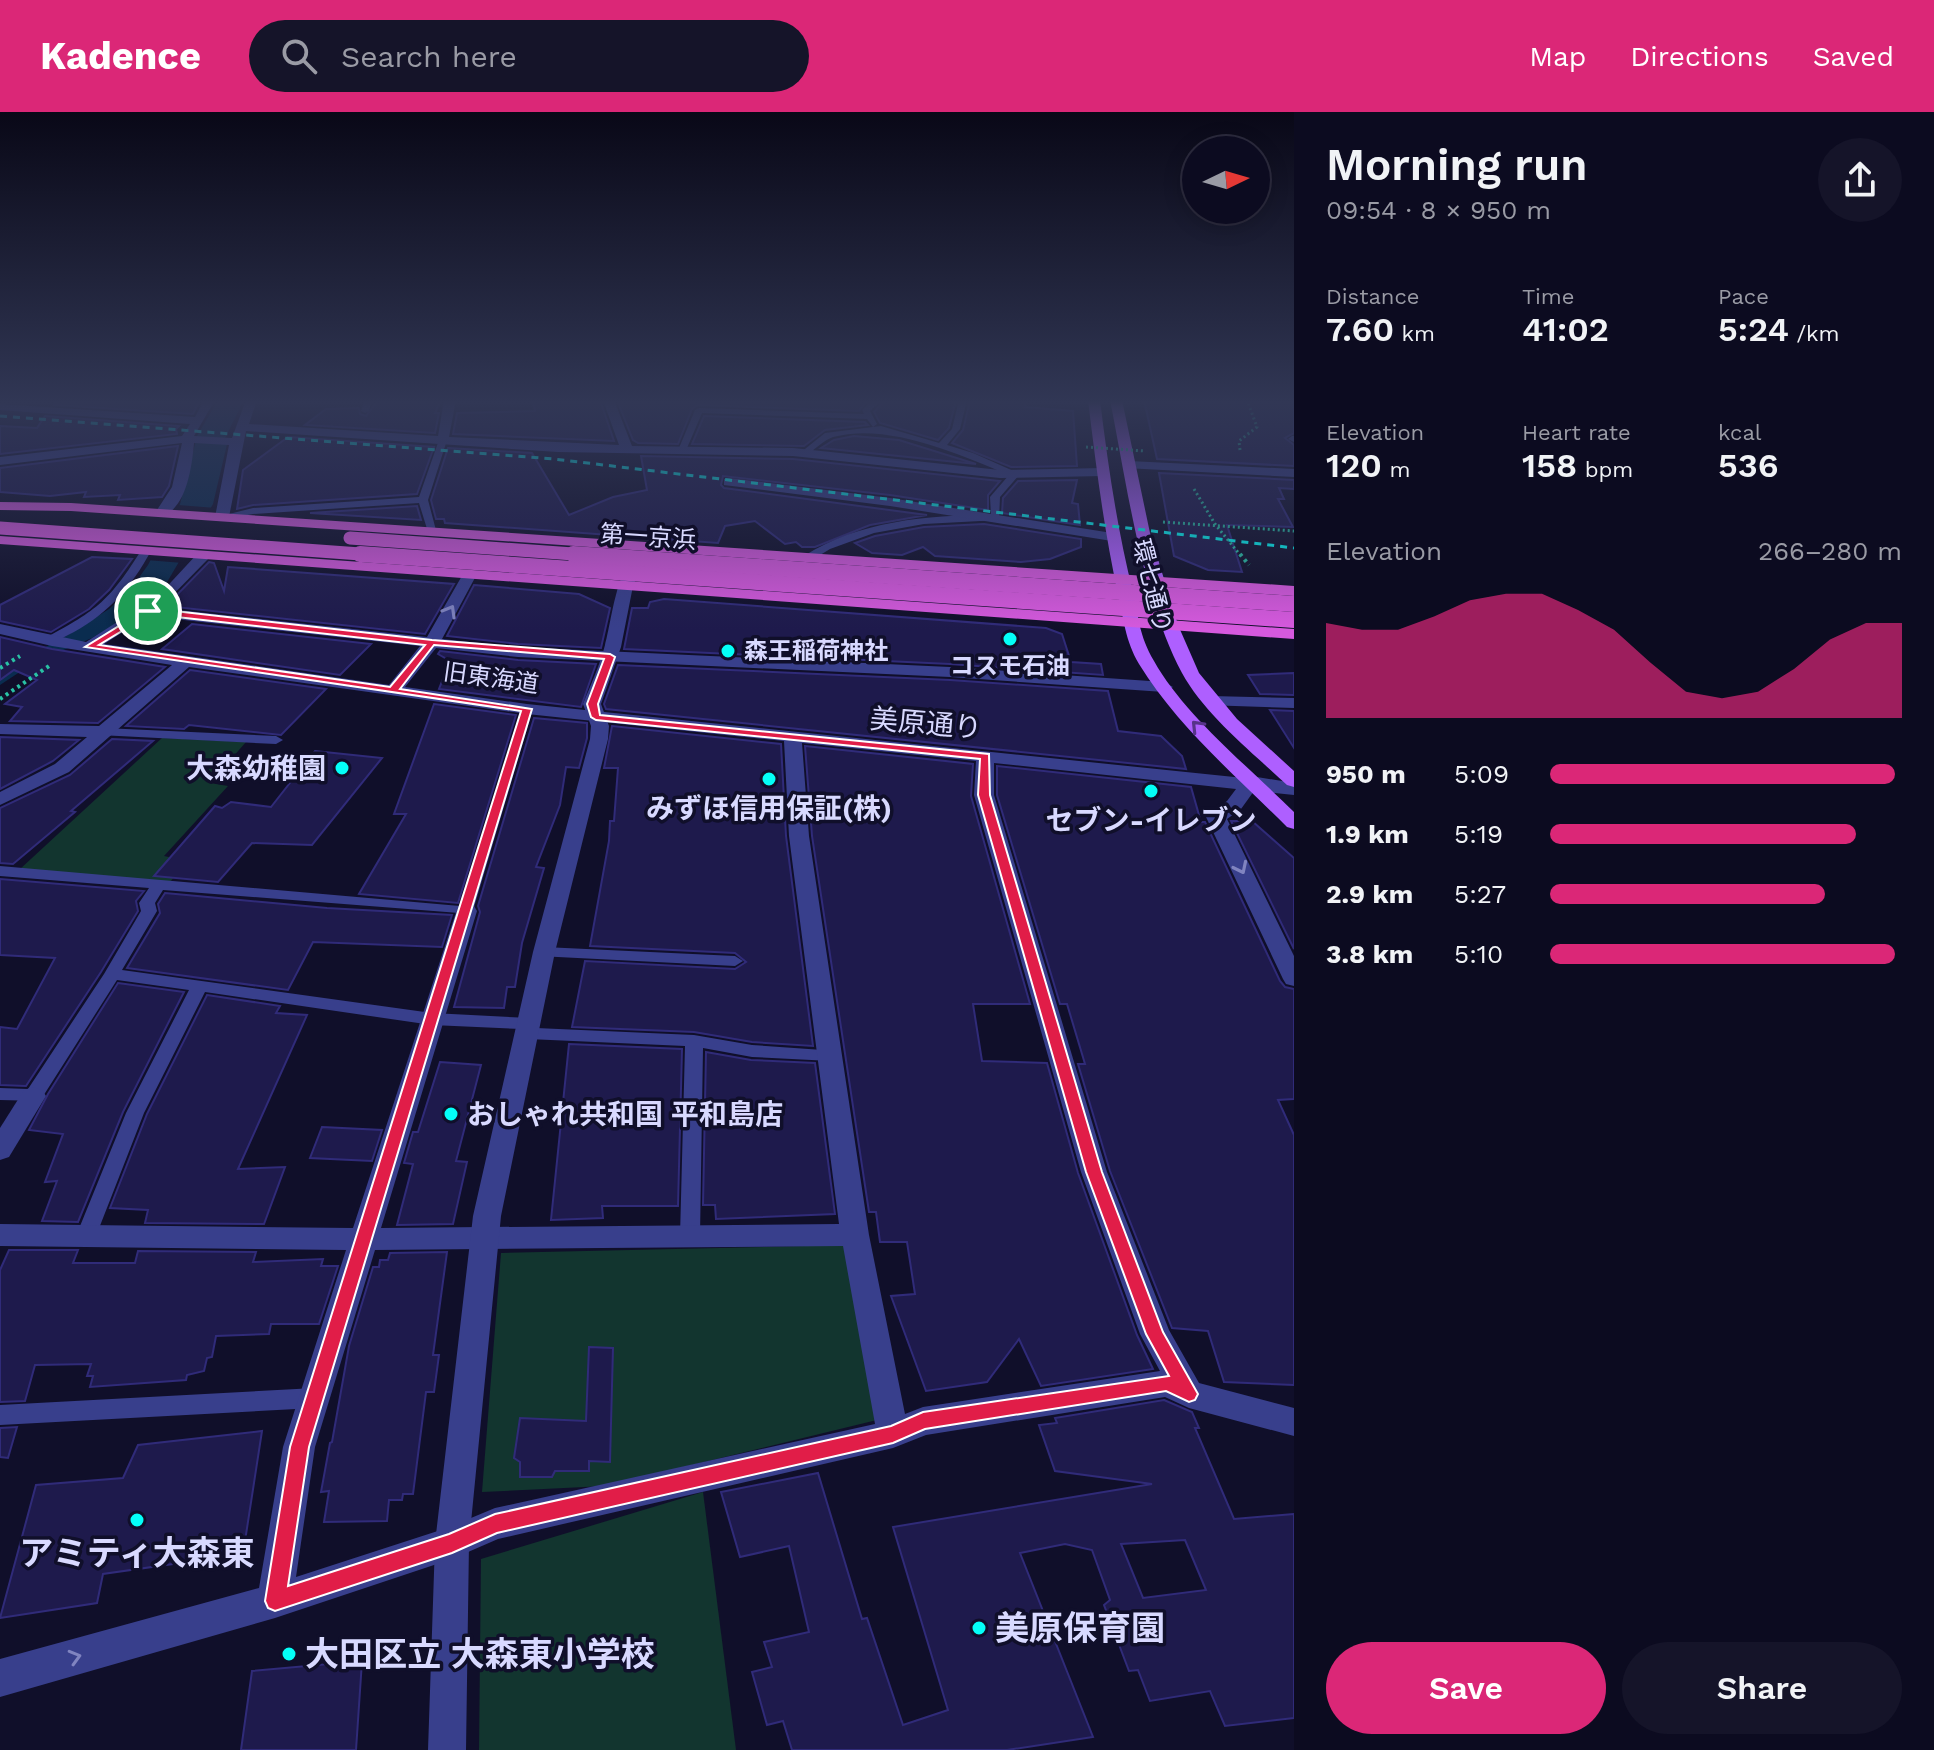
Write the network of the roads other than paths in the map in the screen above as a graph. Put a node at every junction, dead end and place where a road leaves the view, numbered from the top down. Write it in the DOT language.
graph roads {
  1 [pos="180,476"];
  2 [pos="224,476"];
  3 [pos="431,476"];
  4 [pos="1013,476"];
  5 [pos="1104,476"];
  6 [pos="1131,476"];
  7 [pos="729,482"];
  8 [pos="423,500"];
  9 [pos="0,506"];
  10 [pos="167,517"];
  11 [pos="996,518"];
  12 [pos="215,521"];
  13 [pos="0,528"];
  14 [pos="433,532"];
  15 [pos="1112,537"];
  16 [pos="0,540"];
  17 [pos="642,547"];
  18 [pos="149,551"];
  19 [pos="199,554"];
  20 [pos="753,554"];
  21 [pos="808,558"];
  22 [pos="470,574"];
  23 [pos="1122,579"];
  24 [pos="1158,581"];
  25 [pos="626,586"];
  26 [pos="1294,591"];
  27 [pos="1127,601"];
  28 [pos="1164,603"];
  29 [pos="1294,604"];
  30 [pos="148,611"];
  31 [pos="1294,618"];
  32 [pos="1129,623"];
  33 [pos="1170,625"];
  34 [pos="0,629"];
  35 [pos="1294,634"];
  36 [pos="30,636"];
  37 [pos="51,640"];
  38 [pos="432,642"];
  39 [pos="0,645"];
  40 [pos="89,647"];
  41 [pos="610,657"];
  42 [pos="185,662"];
  43 [pos="1164,687"];
  44 [pos="393,691"];
  45 [pos="1211,701"];
  46 [pos="1294,703"];
  47 [pos="527,709"];
  48 [pos="596,717"];
  49 [pos="0,729"];
  50 [pos="104,732"];
  51 [pos="793,738"];
  52 [pos="276,740"];
  53 [pos="985,756"];
  54 [pos="1294,781"];
  55 [pos="1251,782"];
  56 [pos="1294,789"];
  57 [pos="0,799"];
  58 [pos="1294,823"];
  59 [pos="0,871"];
  60 [pos="159,884"];
  61 [pos="466,911"];
  62 [pos="544,952"];
  63 [pos="735,961"];
  64 [pos="112,974"];
  65 [pos="1294,979"];
  66 [pos="200,986"];
  67 [pos="432,1019"];
  68 [pos="529,1028"];
  69 [pos="694,1041"];
  70 [pos="831,1055"];
  71 [pos="0,1094"];
  72 [pos="33,1096"];
  73 [pos="0,1150"];
  74 [pos="0,1235"];
  75 [pos="855,1235"];
  76 [pos="86,1236"];
  77 [pos="690,1236"];
  78 [pos="363,1238"];
  79 [pos="484,1240"];
  80 [pos="1189,1394"];
  81 [pos="315,1398"];
  82 [pos="0,1415"];
  83 [pos="1294,1422"];
  84 [pos="893,1434"];
  85 [pos="452,1543"];
  86 [pos="275,1601"];
  87 [pos="0,1678"];
  88 [pos="447,1750"];
  1 -- 10 [label="street"];
  2 -- 12 [label="street"];
  3 -- 8 [label="lane"];
  4 -- 11 [label="lane"];
  5 -- 15 [label="main road, 環七通り"];
  6 -- 24 [label="main road, 環七通り"];
  7 -- 11 [label="street"];
  8 -- 12 [label="lane"];
  8 -- 14 [label="lane"];
  9 -- 10 [label="highway, 第一京浜"];
  10 -- 12 [label="highway, 第一京浜"];
  11 -- 15 [label="street"];
  11 -- 21 [label="lane"];
  12 -- 14 [label="highway"];
  12 -- 29 [label="highway, 第一京浜, bridge"];
  13 -- 31 [label="highway, 第一京浜, bridge"];
  14 -- 17 [label="highway"];
  15 -- 23 [label="main road, 環七通り"];
  16 -- 18 [label="highway"];
  17 -- 20 [label="highway"];
  17 -- 25 [label="street"];
  18 -- 19 [label="highway"];
  18 -- 37 [label="lane"];
  19 -- 22 [label="highway"];
  19 -- 30 [label="street"];
  20 -- 21 [label="highway"];
  20 -- 27 [label="highway"];
  21 -- 23 [label="highway"];
  22 -- 25 [label="highway"];
  38 -- 22 [label="street, one-way"];
  23 -- 24 [label="highway"];
  23 -- 27 [label="main road, 環七通り"];
  24 -- 26 [label="highway"];
  24 -- 28 [label="main road, 環七通り"];
  25 -- 32 [label="highway"];
  25 -- 41 [label="street"];
  27 -- 28 [label="highway"];
  27 -- 32 [label="main road, 環七通り"];
  28 -- 31 [label="highway"];
  28 -- 33 [label="main road, 環七通り"];
  30 -- 38 [label="street"];
  30 -- 40 [label="street"];
  32 -- 33 [label="highway"];
  32 -- 43 [label="main road, 環七通り"];
  33 -- 35 [label="highway"];
  33 -- 45 [label="main road, 環七通り"];
  34 -- 36 [label="street, 旧東海道"];
  36 -- 37 [label="street, 旧東海道"];
  36 -- 39 [label="street"];
  37 -- 40 [label="street, 旧東海道"];
  38 -- 41 [label="street"];
  38 -- 44 [label="street"];
  40 -- 42 [label="street, 旧東海道"];
  41 -- 43 [label="street"];
  41 -- 48 [label="street"];
  42 -- 44 [label="street, 旧東海道"];
  42 -- 50 [label="street"];
  55 -- 43 [label="main road, 環七通り, one-way"];
  44 -- 47 [label="street, 旧東海道"];
  45 -- 46 [label="street"];
  45 -- 54 [label="main road, 環七通り"];
  47 -- 48 [label="street, 旧東海道"];
  47 -- 61 [label="lane"];
  48 -- 51 [label="street, 美原通り"];
  48 -- 62 [label="street"];
  49 -- 50 [label="street"];
  50 -- 52 [label="lane"];
  50 -- 57 [label="street"];
  51 -- 53 [label="street, 美原通り"];
  51 -- 70 [label="street"];
  53 -- 55 [label="street, 美原通り"];
  53 -- 80 [label="street"];
  55 -- 56 [label="street"];
  55 -- 58 [label="main road, 環七通り"];
  55 -- 65 [label="street, one-way"];
  59 -- 60 [label="lane"];
  60 -- 61 [label="lane"];
  60 -- 64 [label="lane"];
  61 -- 67 [label="street"];
  62 -- 63 [label="lane"];
  62 -- 68 [label="street"];
  64 -- 66 [label="lane"];
  64 -- 72 [label="lane"];
  66 -- 67 [label="lane"];
  66 -- 76 [label="lane"];
  67 -- 68 [label="lane"];
  67 -- 78 [label="street"];
  68 -- 69 [label="lane"];
  68 -- 79 [label="street"];
  69 -- 70 [label="lane"];
  69 -- 77 [label="lane"];
  70 -- 75 [label="street"];
  71 -- 72 [label="lane"];
  72 -- 73 [label="street"];
  74 -- 76 [label="street"];
  75 -- 77 [label="street"];
  75 -- 84 [label="street"];
  76 -- 78 [label="street"];
  77 -- 79 [label="street"];
  78 -- 79 [label="street"];
  78 -- 81 [label="street"];
  79 -- 85 [label="street"];
  80 -- 83 [label="street"];
  80 -- 84 [label="street"];
  81 -- 82 [label="lane"];
  81 -- 86 [label="street"];
  84 -- 85 [label="street"];
  85 -- 86 [label="street"];
  85 -- 88 [label="street"];
  87 -- 86 [label="street, one-way"];
}
